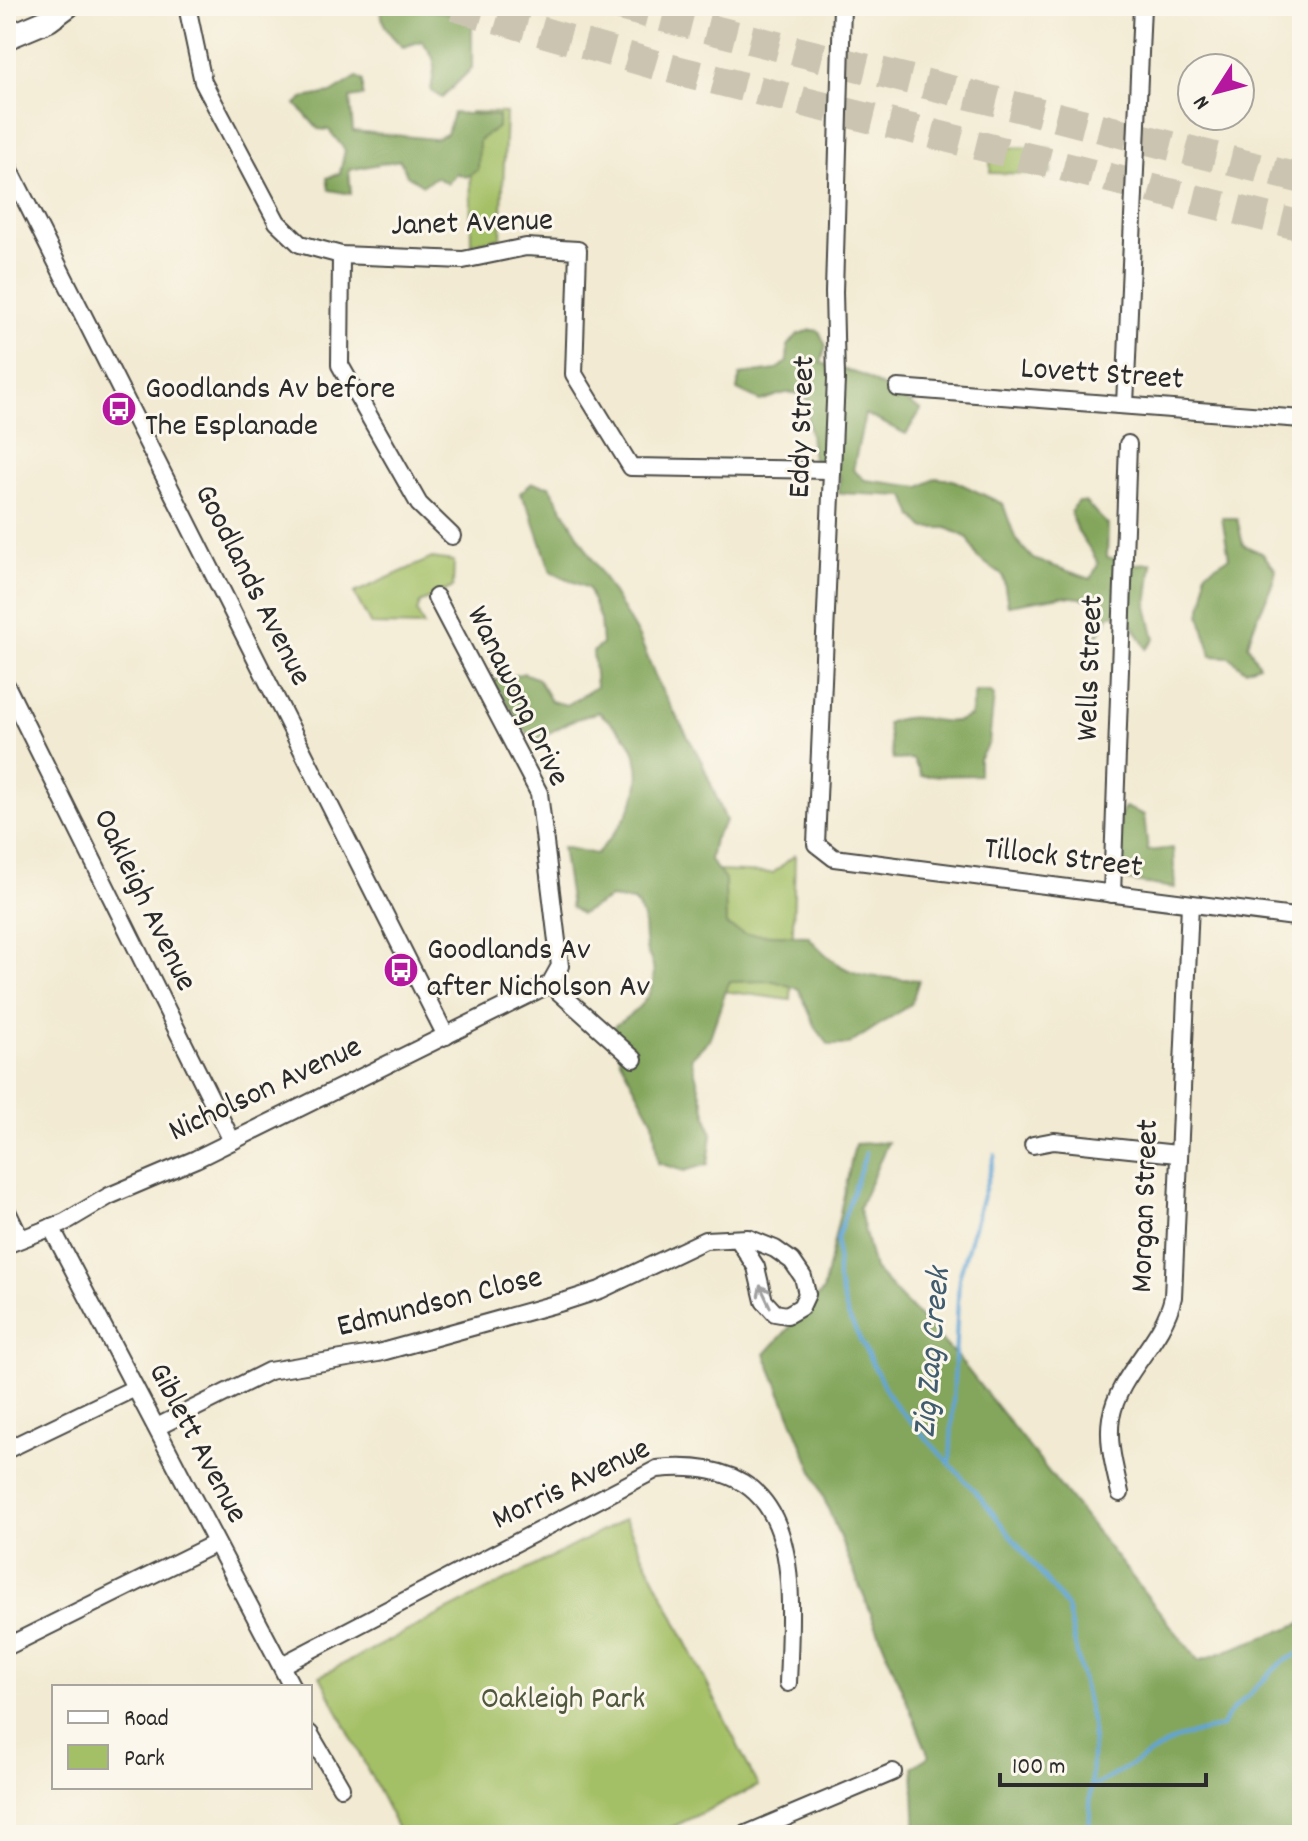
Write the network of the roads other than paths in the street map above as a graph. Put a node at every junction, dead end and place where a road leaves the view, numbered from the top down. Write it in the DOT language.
graph roads {
  1 [pos="68,6"];
  2 [pos="187,6"];
  3 [pos="842,6"];
  4 [pos="1142,6"];
  5 [pos="6,38"];
  6 [pos="6,162"];
  7 [pos="341,255"];
  8 [pos="898,388"];
  9 [pos="1125,405"];
  10 [pos="1302,419"];
  11 [pos="1128,444"];
  12 [pos="831,470"];
  13 [pos="452,536"];
  14 [pos="436,597"];
  15 [pos="6,685"];
  16 [pos="820,850"];
  17 [pos="1112,894"];
  18 [pos="1190,904"];
  19 [pos="1302,918"];
  20 [pos="550,984"];
  21 [pos="446,1036"];
  22 [pos="634,1059"];
  23 [pos="232,1141"];
  24 [pos="1033,1145"];
  25 [pos="1177,1154"];
  26 [pos="6,1209"];
  27 [pos="51,1227"];
  28 [pos="738,1239"];
  29 [pos="13,1242"];
  30 [pos="135,1388"];
  31 [pos="157,1427"];
  32 [pos="6,1450"];
  33 [pos="1120,1493"];
  34 [pos="216,1543"];
  35 [pos="6,1647"];
  36 [pos="282,1665"];
  37 [pos="788,1683"];
  38 [pos="292,1685"];
  39 [pos="312,1737"];
  40 [pos="893,1772"];
  41 [pos="341,1787"];
  42 [pos="744,1835"];
  1 -- 5 [label="main road"];
  2 -- 7 [label="street, Janet Avenue"];
  3 -- 12 [label="street, Eddy Street"];
  4 -- 9 [label="street"];
  6 -- 21 [label="street, Goodlands Avenue"];
  7 -- 12 [label="street, Janet Avenue"];
  7 -- 13 [label="street"];
  8 -- 9 [label="street, Lovett Street"];
  9 -- 10 [label="street, Lovett Street"];
  11 -- 17 [label="street, Wells Street"];
  12 -- 16 [label="street, Eddy Street"];
  14 -- 20 [label="street, Wanawong Drive"];
  15 -- 23 [label="street, Oakleigh Avenue"];
  16 -- 17 [label="street, Tillock Street"];
  17 -- 18 [label="street, Tillock Street"];
  18 -- 19 [label="street, Tillock Street"];
  18 -- 25 [label="street, Morgan Street"];
  20 -- 21 [label="street, Nicholson Avenue"];
  20 -- 22 [label="street"];
  21 -- 23 [label="street, Nicholson Avenue"];
  23 -- 27 [label="street, Nicholson Avenue"];
  24 -- 25 [label="street"];
  25 -- 33 [label="street, Morgan Street"];
  26 -- 29 [label="street"];
  27 -- 29 [label="street, Nicholson Avenue"];
  27 -- 30 [label="street, Giblett Avenue"];
  28 -- 28 [label="street, Edmundson Close, one-way"];
  28 -- 31 [label="street, Edmundson Close"];
  30 -- 31 [label="street, Giblett Avenue"];
  30 -- 32 [label="street"];
  31 -- 34 [label="street, Giblett Avenue"];
  34 -- 35 [label="street"];
  34 -- 36 [label="street, Giblett Avenue"];
  36 -- 37 [label="street, Morris Avenue"];
  36 -- 38 [label="street, Giblett Avenue"];
  39 -- 41 [label="street"];
  40 -- 42 [label="street"];
}
